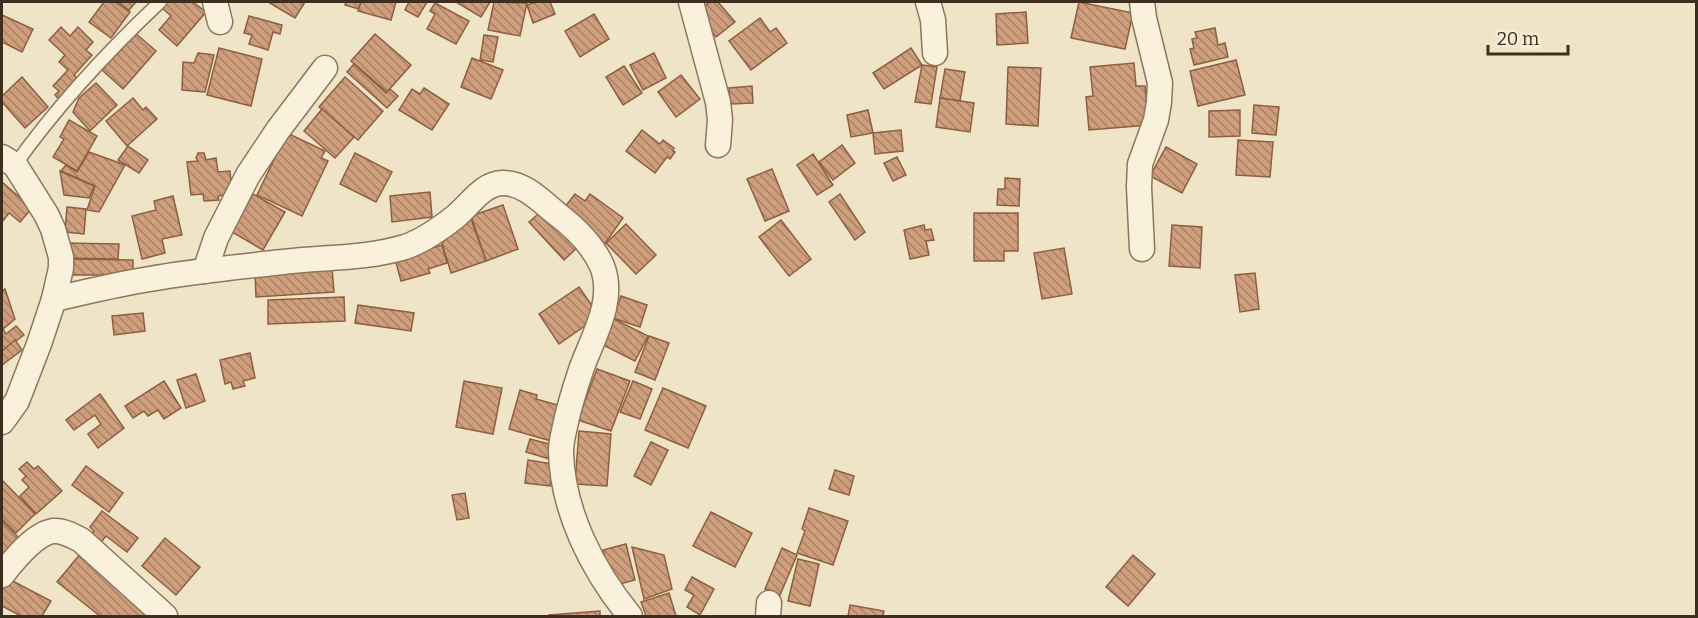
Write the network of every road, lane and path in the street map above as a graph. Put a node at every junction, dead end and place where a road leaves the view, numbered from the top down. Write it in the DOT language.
graph roads {
  1 [pos="160,2"];
  2 [pos="691,2"];
  3 [pos="928,2"];
  4 [pos="1143,2"];
  5 [pos="935,53"];
  6 [pos="325,69"];
  7 [pos="717,146"];
  8 [pos="8,161"];
  9 [pos="1142,249"];
  10 [pos="205,271"];
  11 [pos="54,299"];
  12 [pos="2,422"];
  13 [pos="2,575"];
  14 [pos="165,616"];
  15 [pos="630,616"];
  1 -- 8 [label="lane"];
  2 -- 7 [label="street"];
  3 -- 5 [label="street"];
  4 -- 9 [label="street"];
  6 -- 10 [label="street"];
  8 -- 11 [label="street"];
  10 -- 11 [label="street"];
  10 -- 15 [label="street"];
  11 -- 12 [label="street"];
  13 -- 14 [label="street"];
}
